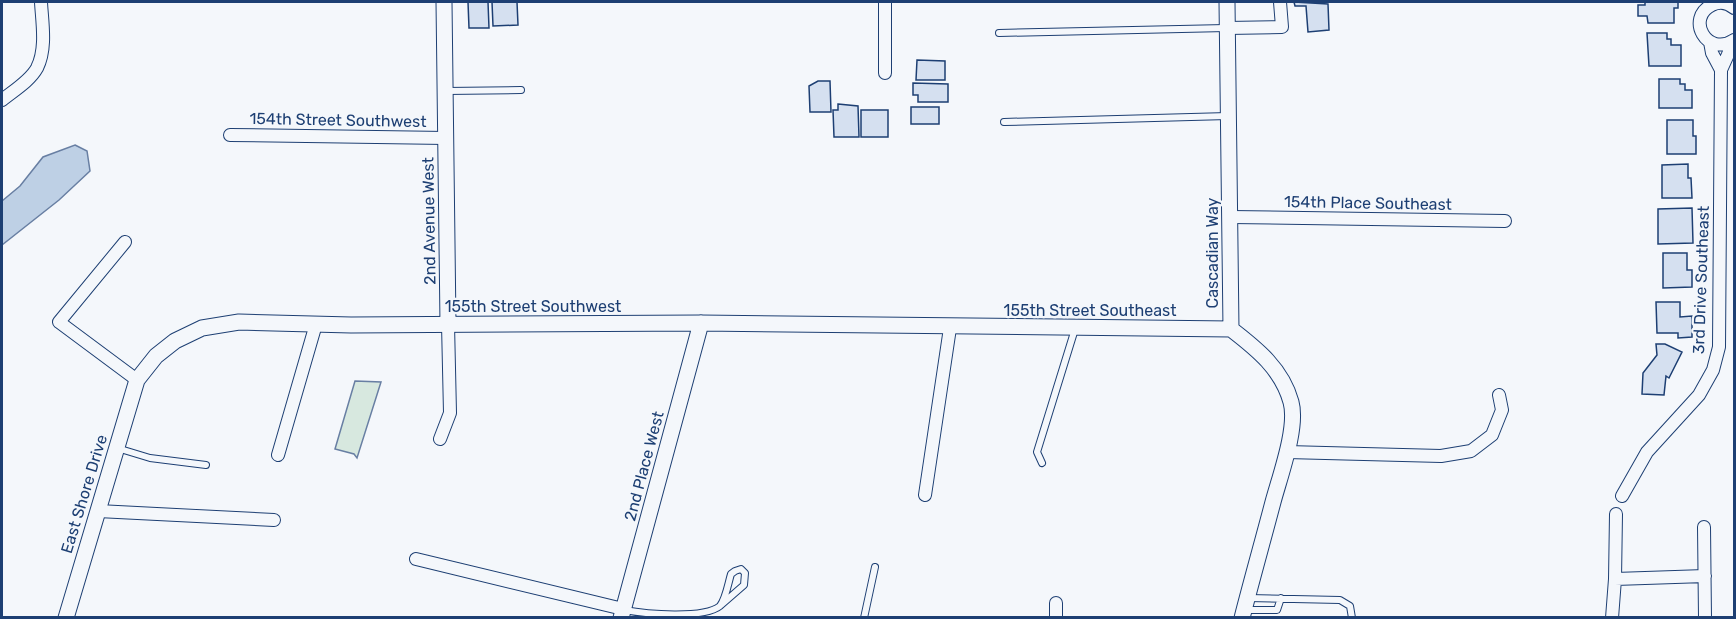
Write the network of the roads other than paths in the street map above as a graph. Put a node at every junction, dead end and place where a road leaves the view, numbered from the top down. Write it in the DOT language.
graph roads {
  1 [pos="42,2"];
  2 [pos="444,2"];
  3 [pos="885,2"];
  4 [pos="1227,2"];
  5 [pos="1280,2"];
  6 [pos="1731,4"];
  7 [pos="1707,6"];
  8 [pos="1227,28"];
  9 [pos="999,33"];
  10 [pos="1734,41"];
  11 [pos="1710,42"];
  12 [pos="1720,70"];
  13 [pos="885,73"];
  14 [pos="521,90"];
  15 [pos="445,91"];
  16 [pos="2,100"];
  17 [pos="1229,116"];
  18 [pos="1004,122"];
  19 [pos="230,135"];
  20 [pos="446,138"];
  21 [pos="1231,217"];
  22 [pos="1505,221"];
  23 [pos="125,242"];
  24 [pos="701,323"];
  25 [pos="315,324"];
  26 [pos="448,324"];
  27 [pos="950,328"];
  28 [pos="1075,328"];
  29 [pos="1231,329"];
  30 [pos="137,380"];
  31 [pos="1499,395"];
  32 [pos="440,439"];
  33 [pos="117,448"];
  34 [pos="1287,452"];
  35 [pos="278,455"];
  36 [pos="1042,463"];
  37 [pos="206,465"];
  38 [pos="925,495"];
  39 [pos="1622,496"];
  40 [pos="98,511"];
  41 [pos="1616,514"];
  42 [pos="274,520"];
  43 [pos="1704,527"];
  44 [pos="417,559"];
  45 [pos="874,567"];
  46 [pos="1704,576"];
  47 [pos="1615,579"];
  48 [pos="1281,598"];
  49 [pos="1056,603"];
  50 [pos="721,604"];
  51 [pos="1244,608"];
  52 [pos="622,614"];
  53 [pos="66,618"];
  54 [pos="864,618"];
  55 [pos="1056,618"];
  56 [pos="1352,618"];
  57 [pos="1612,618"];
  58 [pos="1705,618"];
  1 -- 16 [label="street"];
  2 -- 15 [label="street, 2nd Avenue West"];
  3 -- 13 [label="street"];
  4 -- 8 [label="street, Cascadian Way"];
  5 -- 8 [label="street"];
  6 -- 7 [label="street"];
  7 -- 11 [label="street, 3rd Drive Southeast"];
  8 -- 9 [label="lane"];
  8 -- 17 [label="street, Cascadian Way"];
  10 -- 11 [label="street"];
  10 -- 12 [label="street, 3rd Drive Southeast"];
  11 -- 12 [label="street, 3rd Drive Southeast"];
  12 -- 39 [label="street, 3rd Drive Southeast"];
  14 -- 15 [label="lane"];
  15 -- 20 [label="street, 2nd Avenue West"];
  17 -- 18 [label="lane"];
  17 -- 21 [label="street, Cascadian Way"];
  19 -- 20 [label="street, 154th Street Southwest"];
  20 -- 26 [label="street, 2nd Avenue West"];
  21 -- 22 [label="street, 154th Place Southeast"];
  21 -- 29 [label="street, Cascadian Way"];
  23 -- 30 [label="street"];
  24 -- 26 [label="street, 155th Street Southwest"];
  24 -- 27 [label="street, 155th Street Southwest"];
  24 -- 52 [label="street, 2nd Place West"];
  25 -- 26 [label="street, 155th Street Southwest"];
  25 -- 30 [label="street, 155th Street Southwest"];
  25 -- 35 [label="street"];
  26 -- 32 [label="street, 2nd Avenue West"];
  27 -- 28 [label="street, 155th Street Southeast"];
  27 -- 38 [label="street"];
  28 -- 29 [label="street, 155th Street Southeast"];
  28 -- 36 [label="lane"];
  29 -- 34 [label="street, Cascadian Way"];
  30 -- 33 [label="street, East Shore Drive"];
  31 -- 34 [label="street"];
  33 -- 37 [label="lane"];
  33 -- 40 [label="street, East Shore Drive"];
  34 -- 51 [label="street, Cascadian Way"];
  40 -- 42 [label="street"];
  40 -- 53 [label="street, East Shore Drive"];
  41 -- 47 [label="street"];
  43 -- 46 [label="street"];
  44 -- 52 [label="street"];
  45 -- 54 [label="lane"];
  46 -- 47 [label="street"];
  46 -- 58 [label="street"];
  47 -- 57 [label="street"];
  48 -- 51 [label="lane"];
  48 -- 51 [label="lane"];
  48 -- 56 [label="lane"];
  49 -- 55 [label="street"];
  50 -- 50 [label="lane"];
  50 -- 52 [label="lane"];
}
